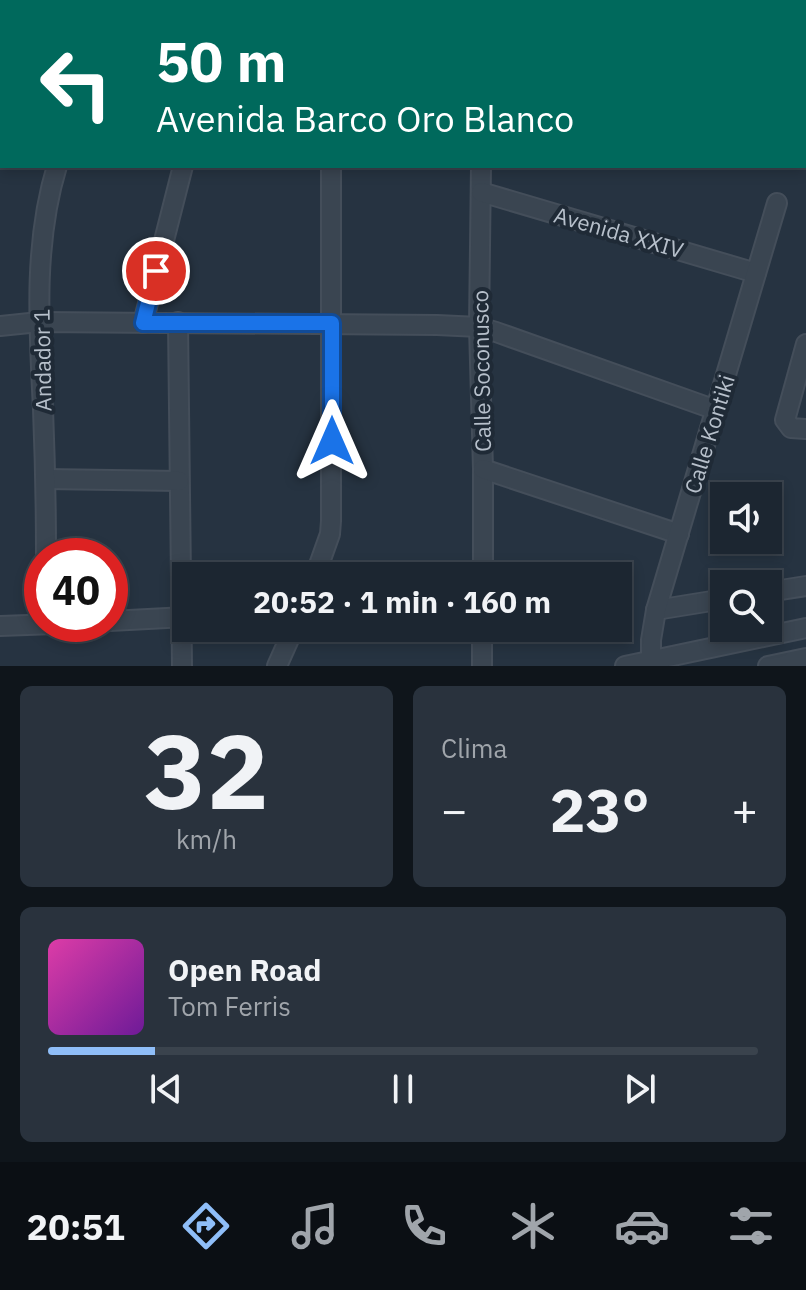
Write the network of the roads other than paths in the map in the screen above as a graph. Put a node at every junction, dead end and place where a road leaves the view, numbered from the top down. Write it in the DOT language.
graph roads {
  1 [pos="57,168"];
  2 [pos="182,168"];
  3 [pos="331,168"];
  4 [pos="481,168"];
  5 [pos="481,192"];
  6 [pos="777,203"];
  7 [pos="756,273"];
  8 [pos="39,322"];
  9 [pos="178,322"];
  10 [pos="143,323"];
  11 [pos="332,323"];
  12 [pos="0,326"];
  13 [pos="479,327"];
  14 [pos="806,344"];
  15 [pos="716,410"];
  16 [pos="806,429"];
  17 [pos="483,469"];
  18 [pos="46,479"];
  19 [pos="179,481"];
  20 [pos="679,534"];
  21 [pos="46,538"];
  22 [pos="181,562"];
  23 [pos="320,562"];
  24 [pos="483,562"];
  25 [pos="806,586"];
  26 [pos="782,590"];
  27 [pos="710,601"];
  28 [pos="656,610"];
  29 [pos="172,618"];
  30 [pos="128,620"];
  31 [pos="24,625"];
  32 [pos="0,626"];
  33 [pos="806,628"];
  34 [pos="182,642"];
  35 [pos="288,642"];
  36 [pos="482,642"];
  37 [pos="806,658"];
  38 [pos="651,664"];
  39 [pos="182,666"];
  40 [pos="277,666"];
  41 [pos="482,666"];
  42 [pos="625,666"];
  43 [pos="768,666"];
  1 -- 8 [label="street, Andador 1"];
  2 -- 10 [label="street"];
  3 -- 11 [label="street"];
  4 -- 5 [label="street, Calle Soconusco"];
  5 -- 7 [label="street, Avenida XXIV"];
  5 -- 13 [label="street, Calle Soconusco"];
  6 -- 7 [label="street, Calle Kontiki"];
  7 -- 15 [label="street, Calle Kontiki"];
  8 -- 10 [label="street"];
  8 -- 12 [label="street"];
  8 -- 18 [label="street, Andador 1"];
  9 -- 10 [label="street"];
  9 -- 11 [label="street"];
  9 -- 19 [label="street"];
  11 -- 13 [label="street"];
  11 -- 23 [label="street"];
  13 -- 15 [label="street"];
  13 -- 17 [label="street, Calle Soconusco"];
  14 -- 16 [label="street"];
  15 -- 20 [label="street, Calle Kontiki"];
  17 -- 20 [label="street"];
  17 -- 24 [label="street, Calle Soconusco"];
  18 -- 19 [label="street"];
  18 -- 21 [label="street, Andador 1"];
  19 -- 22 [label="street"];
  20 -- 28 [label="street, Calle Kontiki"];
  25 -- 26 [label="street"];
  27 -- 28 [label="street"];
  28 -- 38 [label="street, Calle Kontiki"];
  29 -- 30 [label="street"];
  31 -- 32 [label="street"];
  33 -- 38 [label="street"];
  34 -- 39 [label="street"];
  35 -- 40 [label="street"];
  36 -- 41 [label="street"];
  37 -- 43 [label="street"];
  38 -- 42 [label="street"];
}
